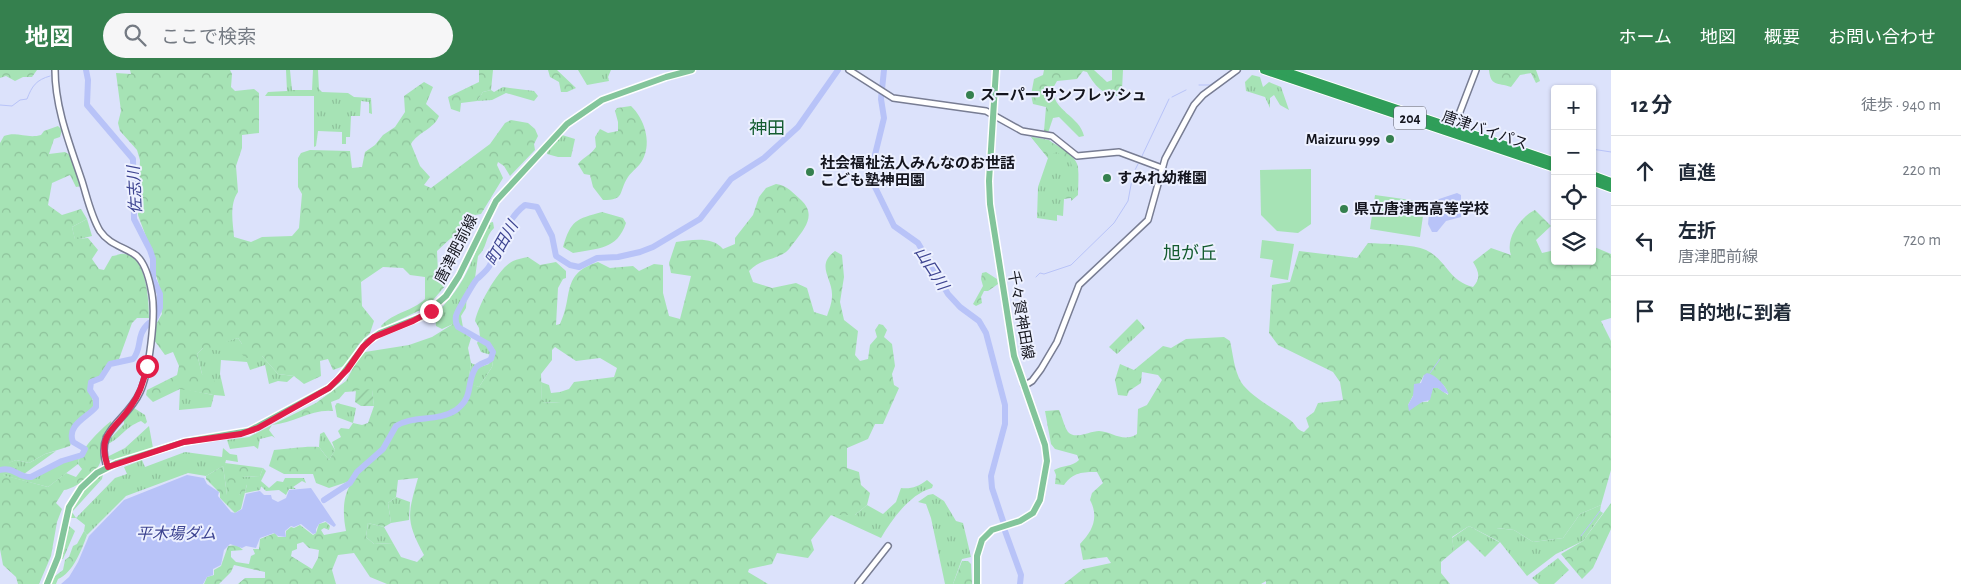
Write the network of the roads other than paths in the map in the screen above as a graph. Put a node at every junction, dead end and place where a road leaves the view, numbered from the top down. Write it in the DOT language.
graph roads {
  1 [pos="54,70"];
  2 [pos="692,70"];
  3 [pos="848,70"];
  4 [pos="996,70"];
  5 [pos="1236,70"];
  6 [pos="1264,70"];
  7 [pos="1281,70"];
  8 [pos="1476,70"];
  9 [pos="993,113"];
  10 [pos="1453,130"];
  11 [pos="1551,161"];
  12 [pos="1551,167"];
  13 [pos="1162,168"];
  14 [pos="1596,177"];
  15 [pos="1596,182"];
  16 [pos="1611,182"];
  17 [pos="1611,188"];
  18 [pos="1024,386"];
  19 [pos="108,467"];
  20 [pos="888,546"];
  21 [pos="47,584"];
  22 [pos="858,584"];
  23 [pos="977,584"];
  1 -- 19 [label="street"];
  2 -- 19 [label="main road, 唐津肥前線"];
  3 -- 9 [label="street"];
  4 -- 9 [label="main road, 千々賀神田線"];
  5 -- 13 [label="street"];
  6 -- 10 [label="highway, 唐津バイパス / 204"];
  7 -- 10 [label="highway, 唐津バイパス / 204"];
  8 -- 10 [label="street"];
  9 -- 13 [label="street"];
  9 -- 18 [label="main road, 千々賀神田線"];
  10 -- 11 [label="highway, 唐津バイパス / 204"];
  10 -- 12 [label="highway, 唐津バイパス / 204"];
  13 -- 18 [label="street"];
  14 -- 16 [label="highway"];
  15 -- 17 [label="highway"];
  18 -- 23 [label="main road, 千々賀神田線"];
  19 -- 21 [label="main road, 唐津肥前線"];
  20 -- 22 [label="street"];
}
